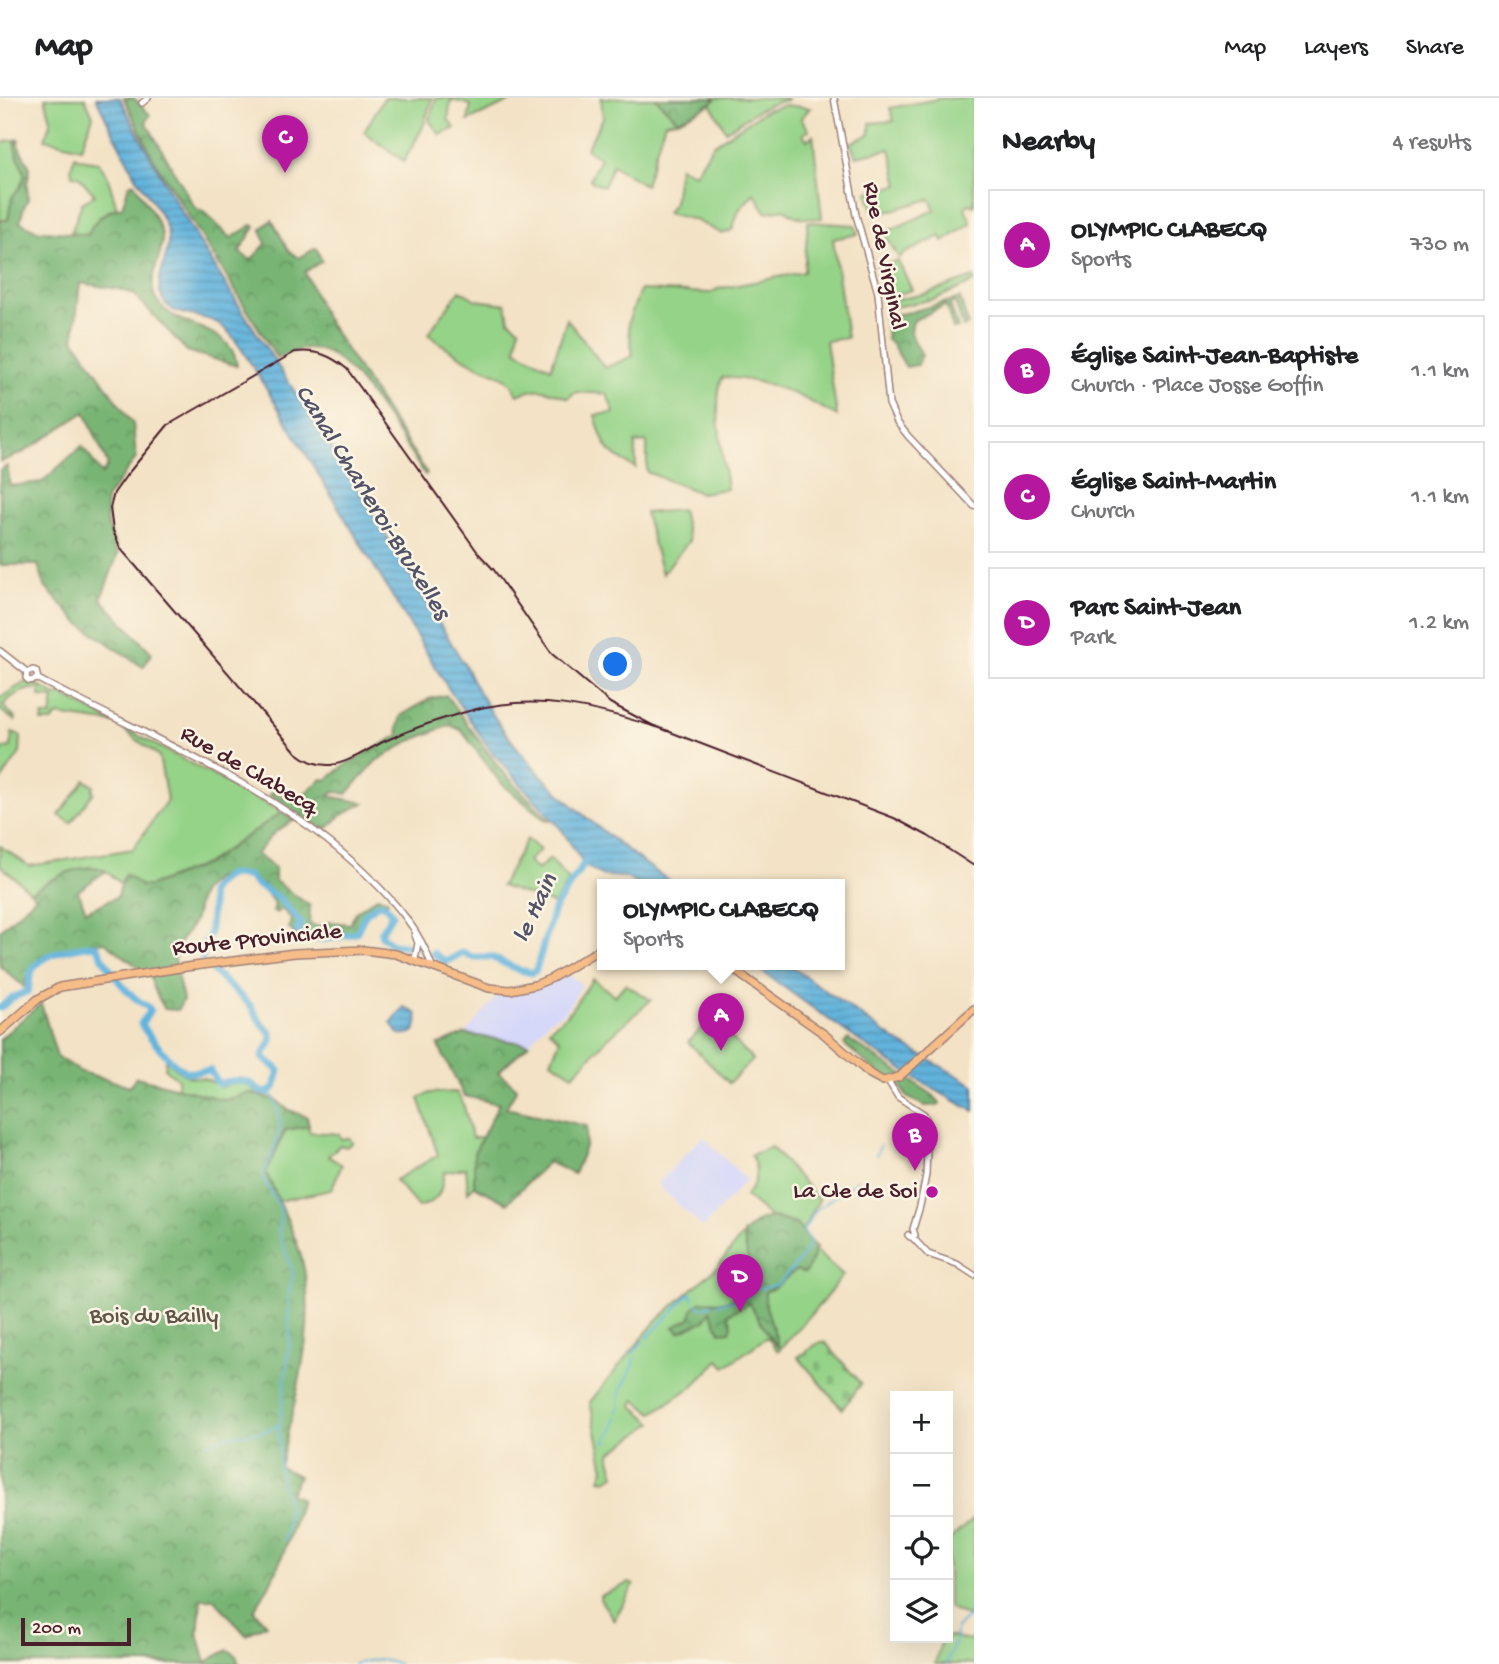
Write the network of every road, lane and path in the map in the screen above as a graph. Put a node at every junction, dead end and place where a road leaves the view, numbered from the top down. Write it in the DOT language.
graph roads {
  1 [pos="834,98"];
  2 [pos="974,506"];
  3 [pos="0,652"];
  4 [pos="414,929"];
  5 [pos="597,951"];
  6 [pos="415,959"];
  7 [pos="432,966"];
  8 [pos="734,970"];
  9 [pos="974,1009"];
  10 [pos="0,1032"];
  11 [pos="888,1081"];
  12 [pos="974,1275"];
  1 -- 2 [label="street, Rue de Virginal"];
  3 -- 4 [label="street, Rue de Clabecq"];
  4 -- 6 [label="street"];
  4 -- 7 [label="street, Rue de Clabecq"];
  5 -- 7 [label="main road, Route Provinciale"];
  6 -- 7 [label="main road, Route Provinciale"];
  6 -- 10 [label="main road, Route Provinciale"];
  8 -- 11 [label="main road"];
  9 -- 11 [label="main road"];
  11 -- 12 [label="street"];
}
